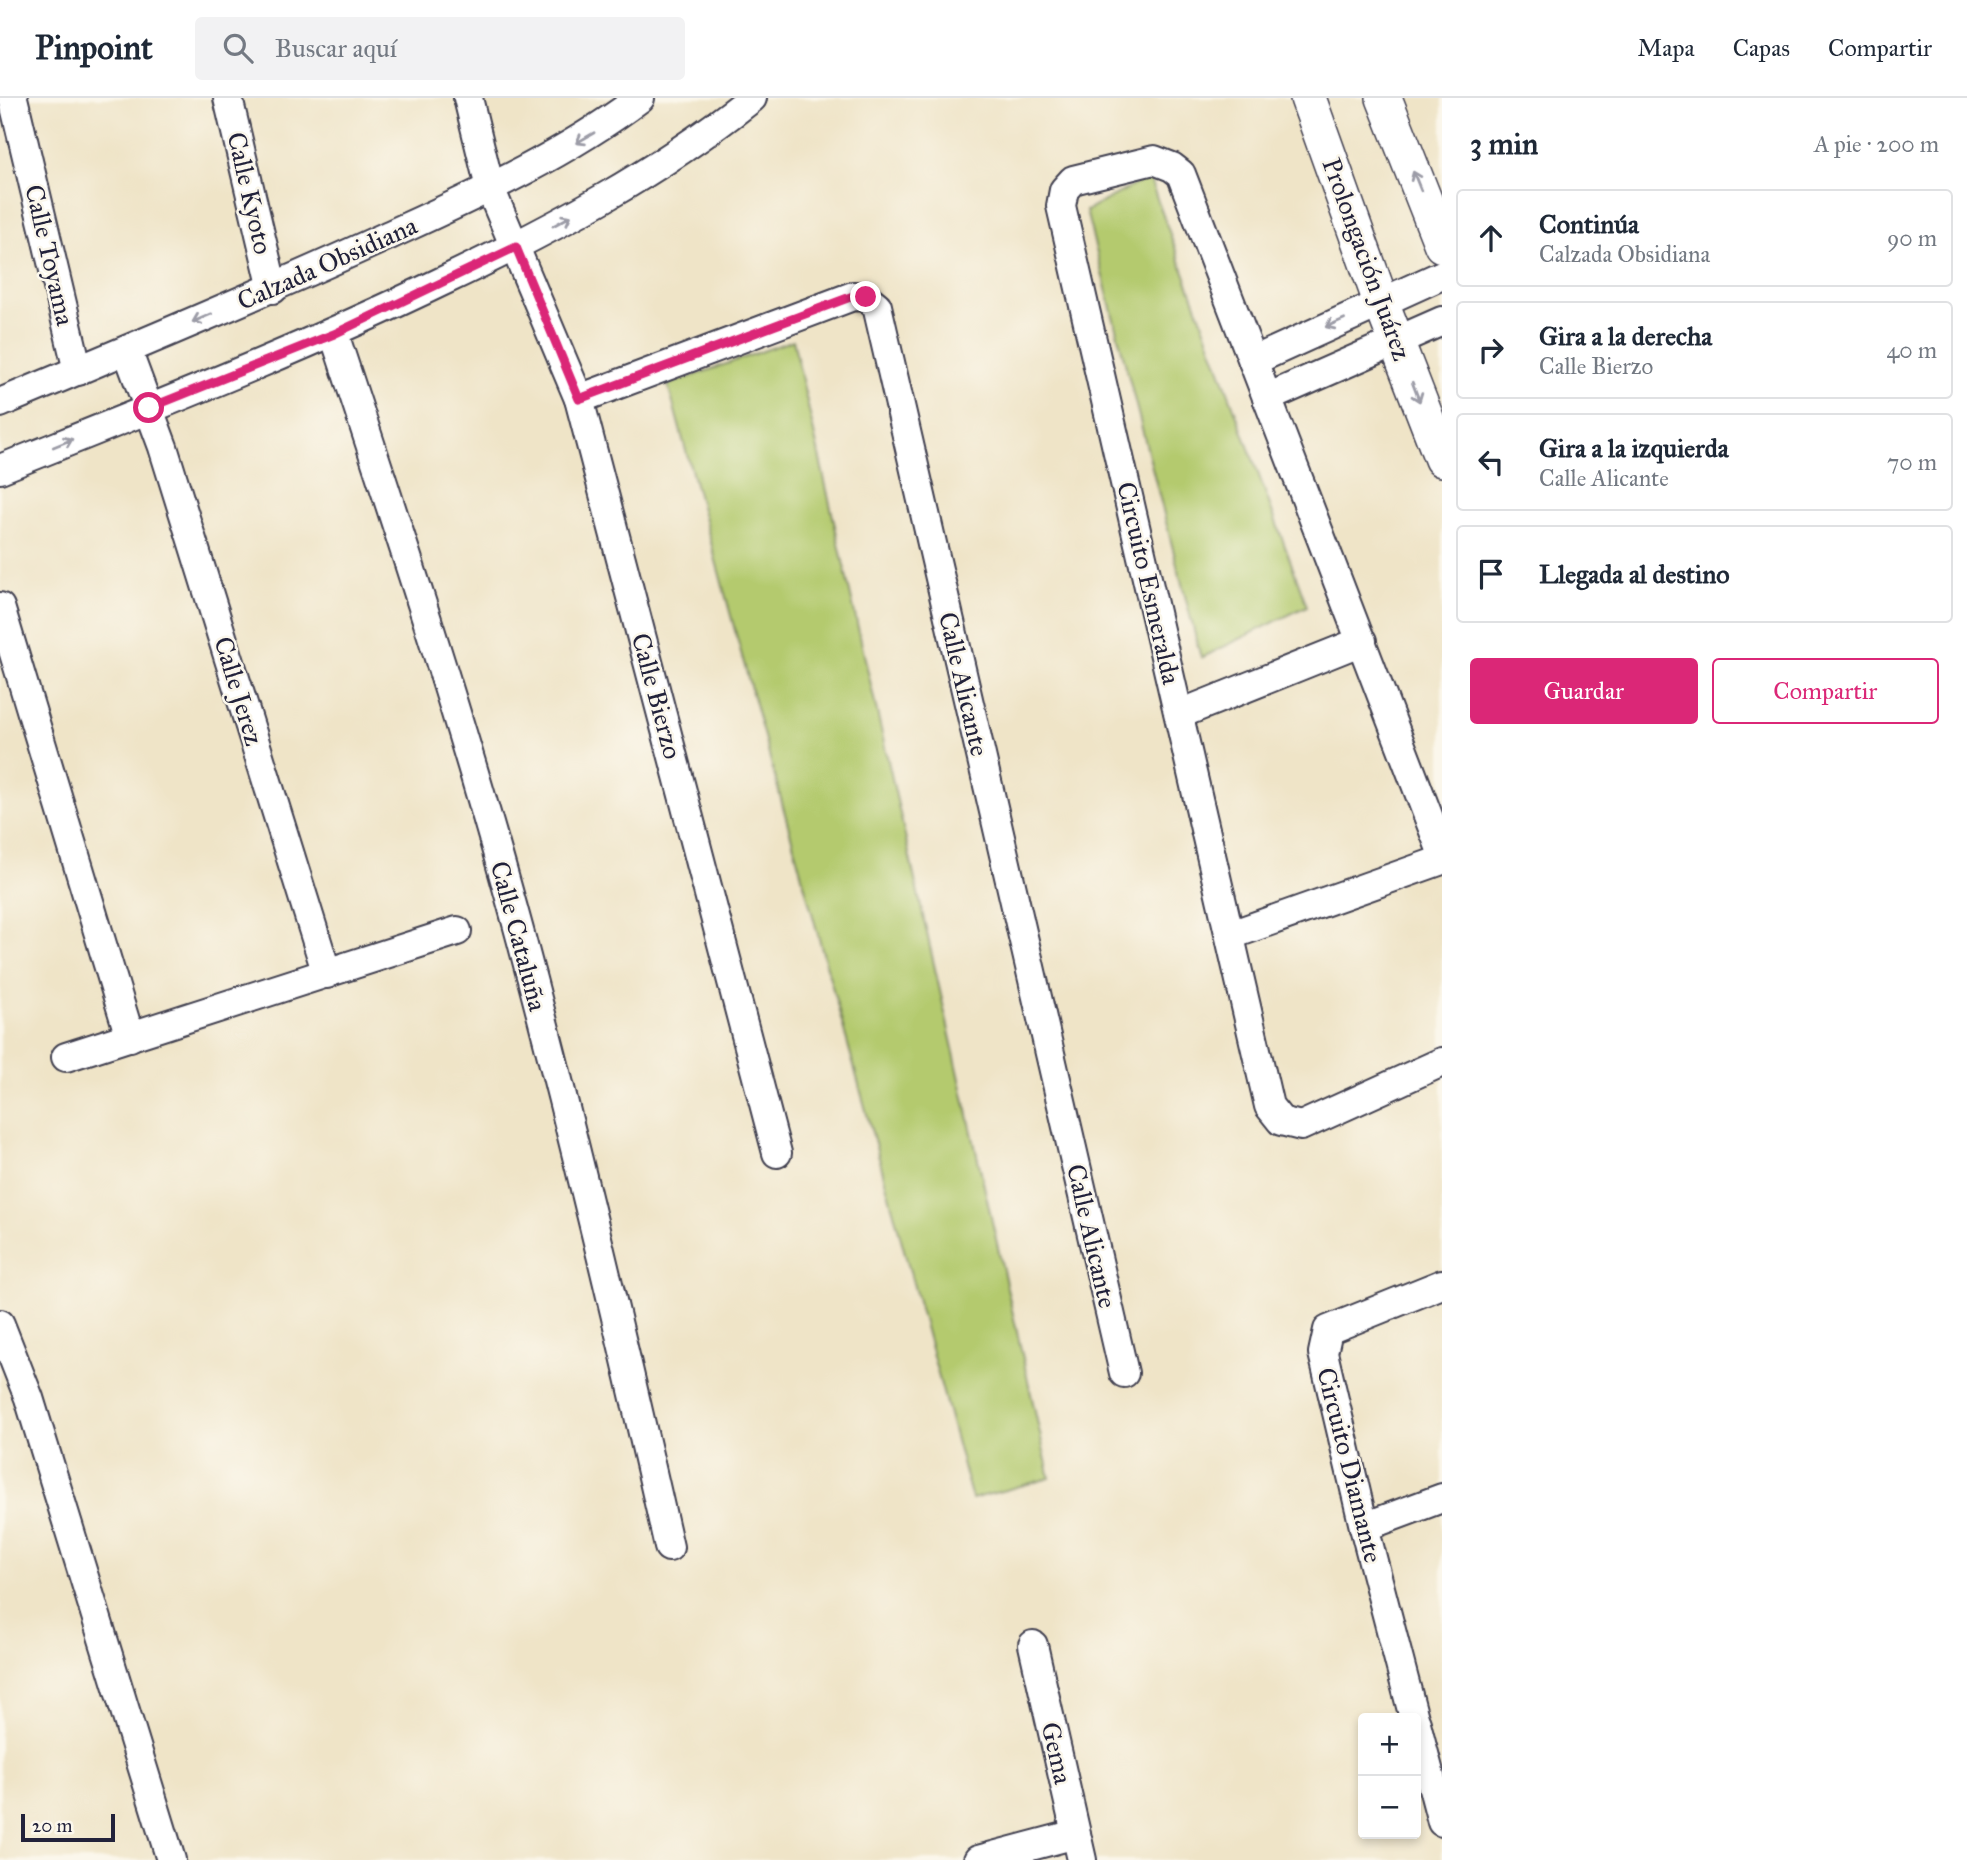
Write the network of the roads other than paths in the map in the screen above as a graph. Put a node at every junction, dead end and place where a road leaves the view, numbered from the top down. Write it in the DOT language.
graph roads {
  1 [pos="13,98"];
  2 [pos="228,98"];
  3 [pos="468,98"];
  4 [pos="640,98"];
  5 [pos="752,98"];
  6 [pos="1308,98"];
  7 [pos="1384,98"];
  8 [pos="490,188"];
  9 [pos="1442,244"];
  10 [pos="516,247"];
  11 [pos="1442,275"];
  12 [pos="272,289"];
  13 [pos="1381,302"];
  14 [pos="1442,321"];
  15 [pos="334,334"];
  16 [pos="1396,341"];
  17 [pos="127,350"];
  18 [pos="1253,361"];
  19 [pos="78,371"];
  20 [pos="1268,398"];
  21 [pos="579,399"];
  22 [pos="0,403"];
  23 [pos="149,408"];
  24 [pos="1442,459"];
  25 [pos="0,469"];
  26 [pos="0,607"];
  27 [pos="1362,641"];
  28 [pos="1180,713"];
  29 [pos="1442,852"];
  30 [pos="1442,860"];
  31 [pos="457,931"];
  32 [pos="1231,934"];
  33 [pos="327,974"];
  34 [pos="130,1037"];
  35 [pos="66,1057"];
  36 [pos="1442,1062"];
  37 [pos="777,1153"];
  38 [pos="1442,1284"];
  39 [pos="0,1324"];
  40 [pos="1124,1373"];
  41 [pos="1442,1498"];
  42 [pos="1364,1527"];
  43 [pos="669,1547"];
  44 [pos="1033,1645"];
  45 [pos="1413,1713"];
  46 [pos="1421,1743"];
  47 [pos="1442,1822"];
  48 [pos="1079,1847"];
  49 [pos="171,1860"];
  50 [pos="978,1860"];
  1 -- 19 [label="street, Calle Toyama"];
  2 -- 12 [label="street, Calle Kyoto"];
  3 -- 8 [label="street, Calle Bierzo"];
  4 -- 8 [label="street, Calzada Obsidiana, one-way"];
  10 -- 5 [label="street, one-way"];
  6 -- 13 [label="street, Prolongación Juárez"];
  9 -- 7 [label="street, one-way"];
  8 -- 10 [label="street, Calle Bierzo"];
  8 -- 12 [label="street, Calzada Obsidiana"];
  10 -- 15 [label="street"];
  10 -- 21 [label="street, Calle Bierzo"];
  11 -- 13 [label="street"];
  12 -- 17 [label="street, Calzada Obsidiana, one-way"];
  13 -- 16 [label="street, Prolongación Juárez"];
  13 -- 18 [label="street, one-way"];
  14 -- 16 [label="street"];
  15 -- 23 [label="street"];
  15 -- 43 [label="street, Calle Cataluña"];
  16 -- 20 [label="street"];
  16 -- 24 [label="street, Prolongación Juárez, one-way"];
  17 -- 19 [label="street, Calzada Obsidiana"];
  17 -- 23 [label="street, Calle Jerez"];
  18 -- 20 [label="street, Circuito Esmeralda"];
  18 -- 28 [label="street, Circuito Esmeralda"];
  19 -- 22 [label="street, Calzada Obsidiana"];
  20 -- 27 [label="street, Circuito Esmeralda"];
  21 -- 37 [label="street, Calle Bierzo"];
  21 -- 40 [label="street, Calle Alicante"];
  25 -- 23 [label="street, one-way"];
  23 -- 33 [label="street, Calle Jerez"];
  26 -- 34 [label="street"];
  27 -- 28 [label="street"];
  27 -- 29 [label="street, Circuito Esmeralda"];
  28 -- 32 [label="street, Circuito Esmeralda"];
  30 -- 32 [label="street"];
  31 -- 33 [label="street"];
  32 -- 36 [label="street, Circuito Esmeralda"];
  33 -- 34 [label="street"];
  34 -- 35 [label="street"];
  38 -- 42 [label="street, Circuito Diamante"];
  39 -- 49 [label="street"];
  41 -- 42 [label="street"];
  42 -- 45 [label="street, Circuito Diamante"];
  44 -- 48 [label="street, Gema"];
  46 -- 47 [label="street, Circuito Diamante"];
  48 -- 50 [label="street"];
}
